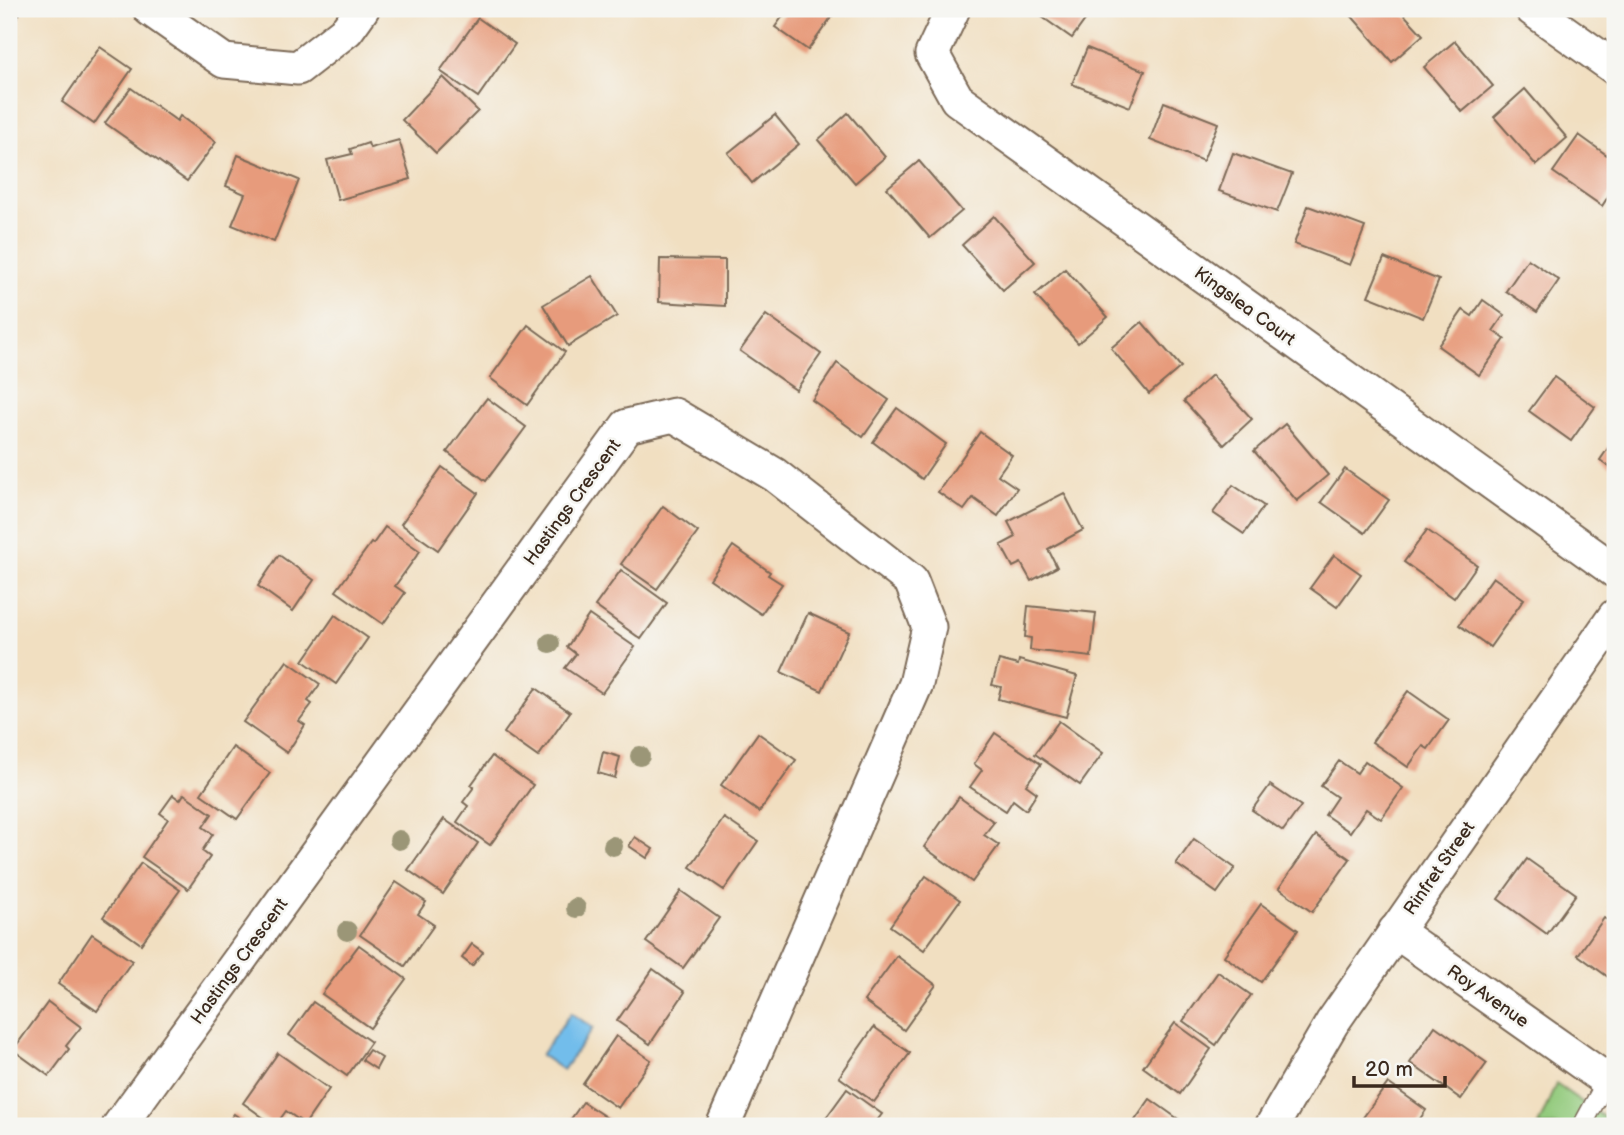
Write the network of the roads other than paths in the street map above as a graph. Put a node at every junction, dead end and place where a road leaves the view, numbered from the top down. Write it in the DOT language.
graph roads {
  1 [pos="150,9"];
  2 [pos="362,9"];
  3 [pos="953,9"];
  4 [pos="1532,9"];
  5 [pos="1615,68"];
  6 [pos="1615,572"];
  7 [pos="1615,616"];
  8 [pos="1395,931"];
  9 [pos="1611,1083"];
  10 [pos="119,1126"];
  11 [pos="723,1126"];
  12 [pos="1272,1126"];
  13 [pos="1582,1126"];
  1 -- 2 [label="street"];
  3 -- 6 [label="street, Kingslea Court"];
  4 -- 5 [label="street"];
  7 -- 8 [label="street, Rinfret Street"];
  8 -- 9 [label="street, Roy Avenue"];
  8 -- 12 [label="street, Rinfret Street"];
  9 -- 13 [label="lane"];
  10 -- 11 [label="street, Hastings Crescent"];
}
